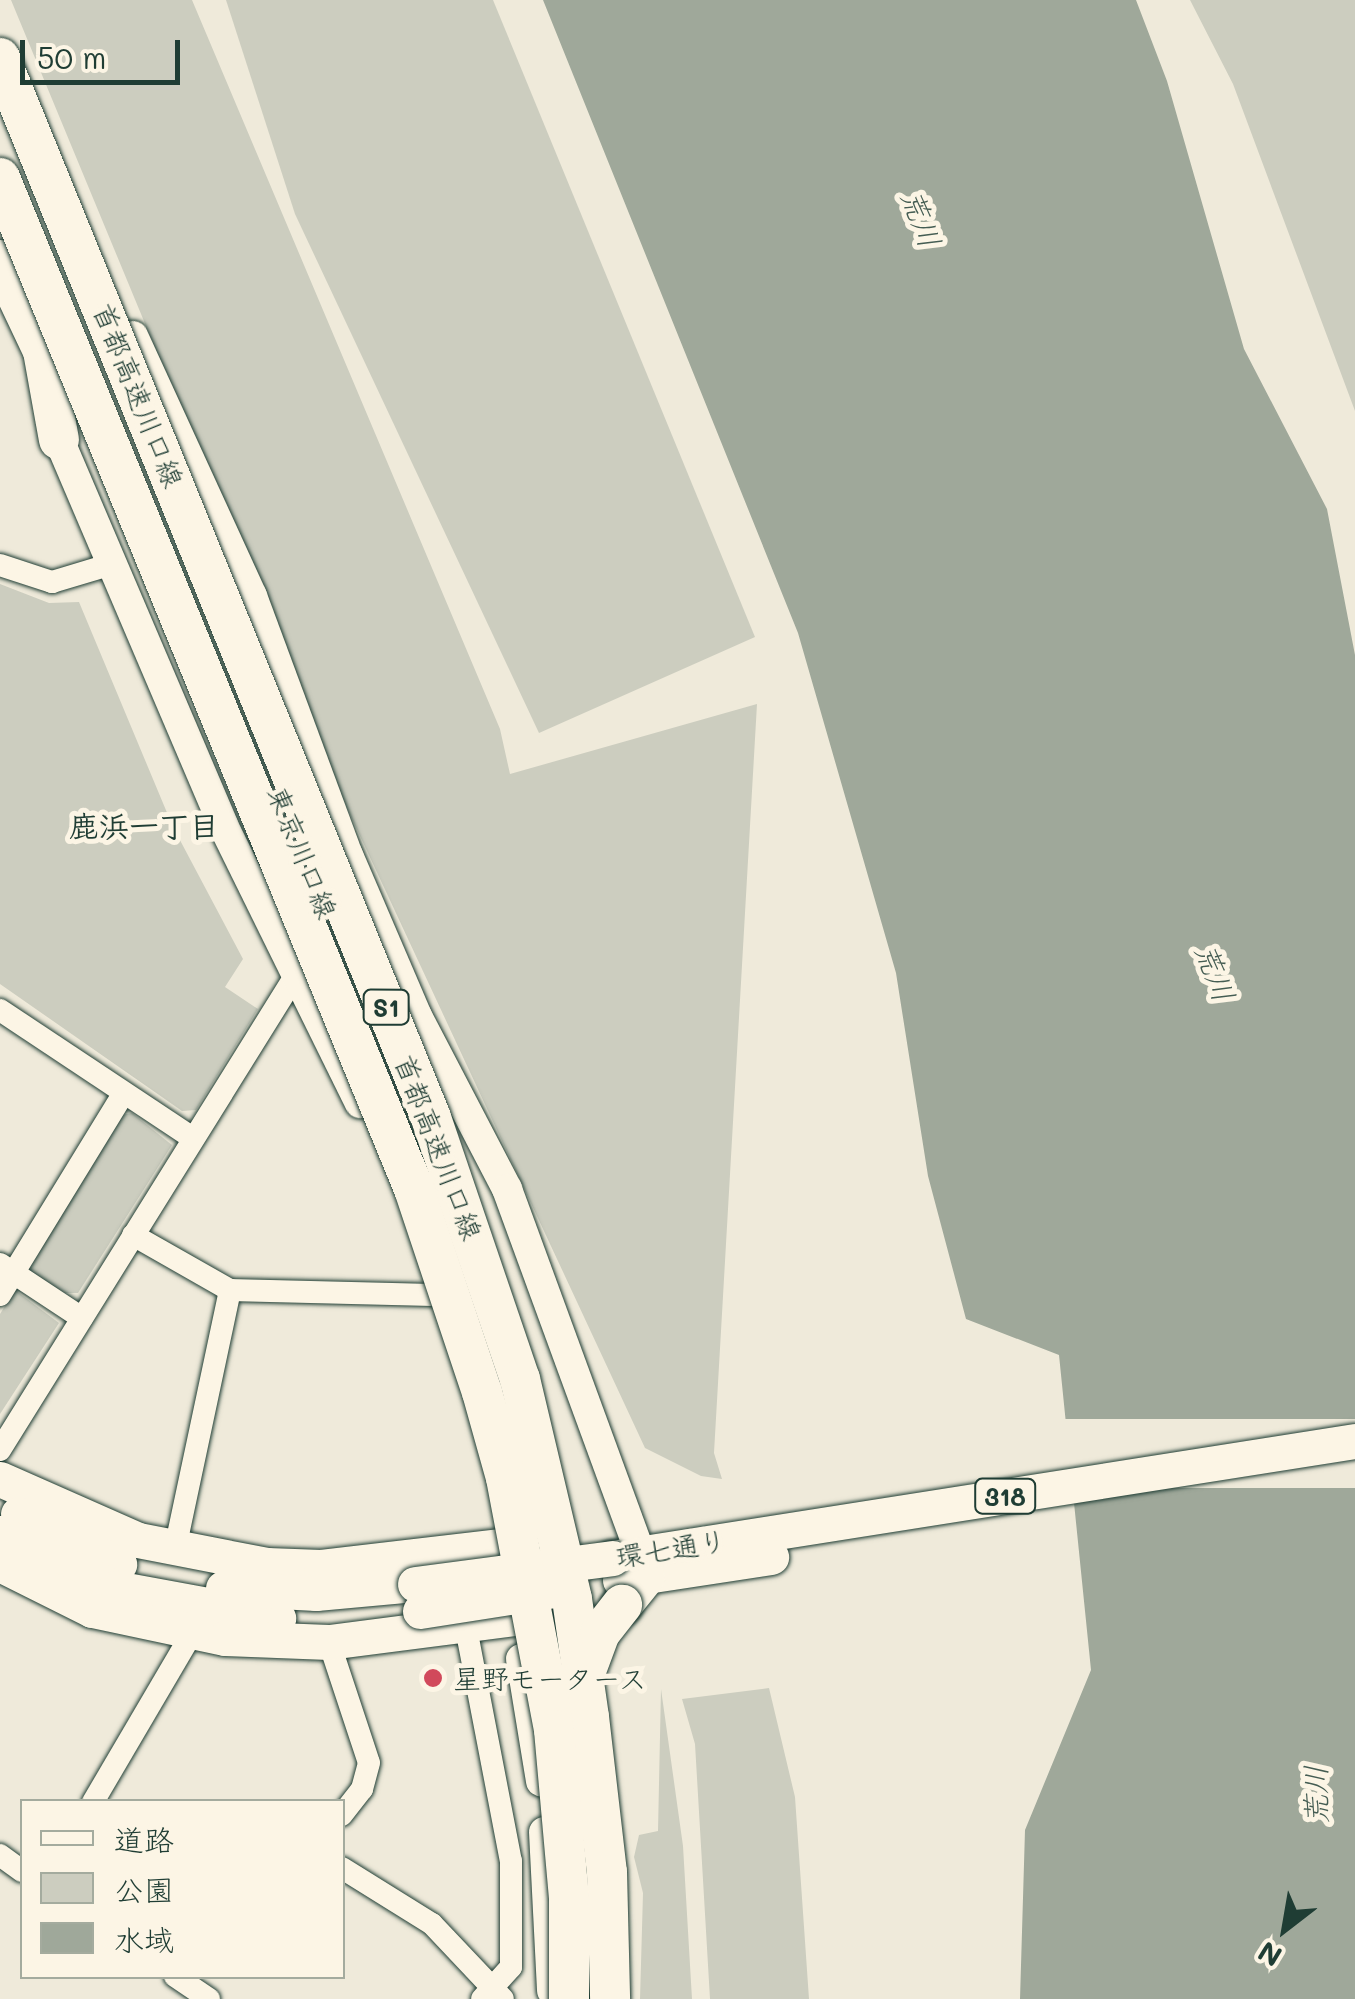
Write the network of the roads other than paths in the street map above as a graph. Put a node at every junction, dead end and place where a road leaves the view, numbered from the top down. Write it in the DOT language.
graph roads {
  1 [pos="0,56"];
  2 [pos="0,81"];
  3 [pos="0,108"];
  4 [pos="0,178"];
  5 [pos="0,260"];
  6 [pos="0,301"];
  7 [pos="59,440"];
  8 [pos="112,564"];
  9 [pos="0,565"];
  10 [pos="305,827"];
  11 [pos="348,855"];
  12 [pos="346,959"];
  13 [pos="297,974"];
  14 [pos="0,1010"];
  15 [pos="123,1094"];
  16 [pos="193,1138"];
  17 [pos="132,1236"];
  18 [pos="7,1269"];
  19 [pos="230,1290"];
  20 [pos="0,1294"];
  21 [pos="432,1295"];
  22 [pos="82,1318"];
  23 [pos="1355,1441"];
  24 [pos="0,1450"];
  25 [pos="1355,1465"];
  26 [pos="0,1480"];
  27 [pos="0,1503"];
  28 [pos="0,1532"];
  29 [pos="541,1542"];
  30 [pos="502,1545"];
  31 [pos="174,1550"];
  32 [pos="0,1564"];
  33 [pos="635,1571"];
  34 [pos="417,1597"];
  35 [pos="552,1613"];
  36 [pos="514,1620"];
  37 [pos="466,1628"];
  38 [pos="192,1633"];
  39 [pos="329,1642"];
  40 [pos="592,1792"];
  41 [pos="95,1799"];
  42 [pos="345,1811"];
  43 [pos="345,1870"];
  44 [pos="182,1979"];
  45 [pos="184,1979"];
  46 [pos="492,1994"];
  47 [pos="166,1999"];
  48 [pos="208,1999"];
  49 [pos="553,1999"];
  50 [pos="569,1999"];
  51 [pos="590,1999"];
  52 [pos="601,1999"];
  53 [pos="610,1999"];
  54 [pos="626,1999"];
  1 -- 11 [label="main road"];
  1 -- 53 [label="highway, 首都高速川口線 / S1, bridge"];
  2 -- 10 [label="highway, S1, bridge"];
  3 -- 12 [label="main road, 東京川口線"];
  4 -- 50 [label="highway, 首都高速川口線 / S1, bridge"];
  5 -- 7 [label="highway"];
  6 -- 7 [label="main road, 東京川口線"];
  7 -- 8 [label="main road, 東京川口線"];
  8 -- 9 [label="street"];
  8 -- 13 [label="main road, 東京川口線"];
  10 -- 11 [label="highway"];
  10 -- 12 [label="highway, S1"];
  11 -- 33 [label="main road"];
  12 -- 29 [label="main road, 東京川口線"];
  13 -- 16 [label="street"];
  13 -- 21 [label="main road, 東京川口線"];
  14 -- 15 [label="street"];
  15 -- 16 [label="street"];
  15 -- 18 [label="street"];
  16 -- 17 [label="street"];
  17 -- 19 [label="street"];
  17 -- 22 [label="street"];
  18 -- 20 [label="street"];
  18 -- 22 [label="street"];
  19 -- 21 [label="street"];
  19 -- 31 [label="street"];
  21 -- 30 [label="main road, 東京川口線"];
  22 -- 24 [label="street"];
  23 -- 33 [label="main road, 環七通り / 318"];
  25 -- 33 [label="main road, 環七通り / 318"];
  26 -- 31 [label="main road"];
  27 -- 34 [label="main road, 環七通り / 318"];
  28 -- 34 [label="main road, 環七通り / 318"];
  29 -- 30 [label="main road"];
  29 -- 35 [label="main road, 東京川口線"];
  30 -- 31 [label="main road"];
  30 -- 36 [label="main road, 東京川口線"];
  32 -- 38 [label="main road"];
  33 -- 34 [label="main road, 環七通り / 318, bridge"];
  33 -- 51 [label="highway, bridge"];
  35 -- 36 [label="main road"];
  35 -- 40 [label="main road, 東京川口線"];
  36 -- 37 [label="main road"];
  36 -- 49 [label="main road, 東京川口線"];
  37 -- 39 [label="main road"];
  37 -- 46 [label="street"];
  38 -- 39 [label="main road"];
  38 -- 41 [label="street"];
  39 -- 42 [label="street"];
  40 -- 52 [label="highway"];
  40 -- 54 [label="main road, 東京川口線"];
  43 -- 46 [label="street"];
  44 -- 47 [label="street"];
  45 -- 48 [label="street"];
}
